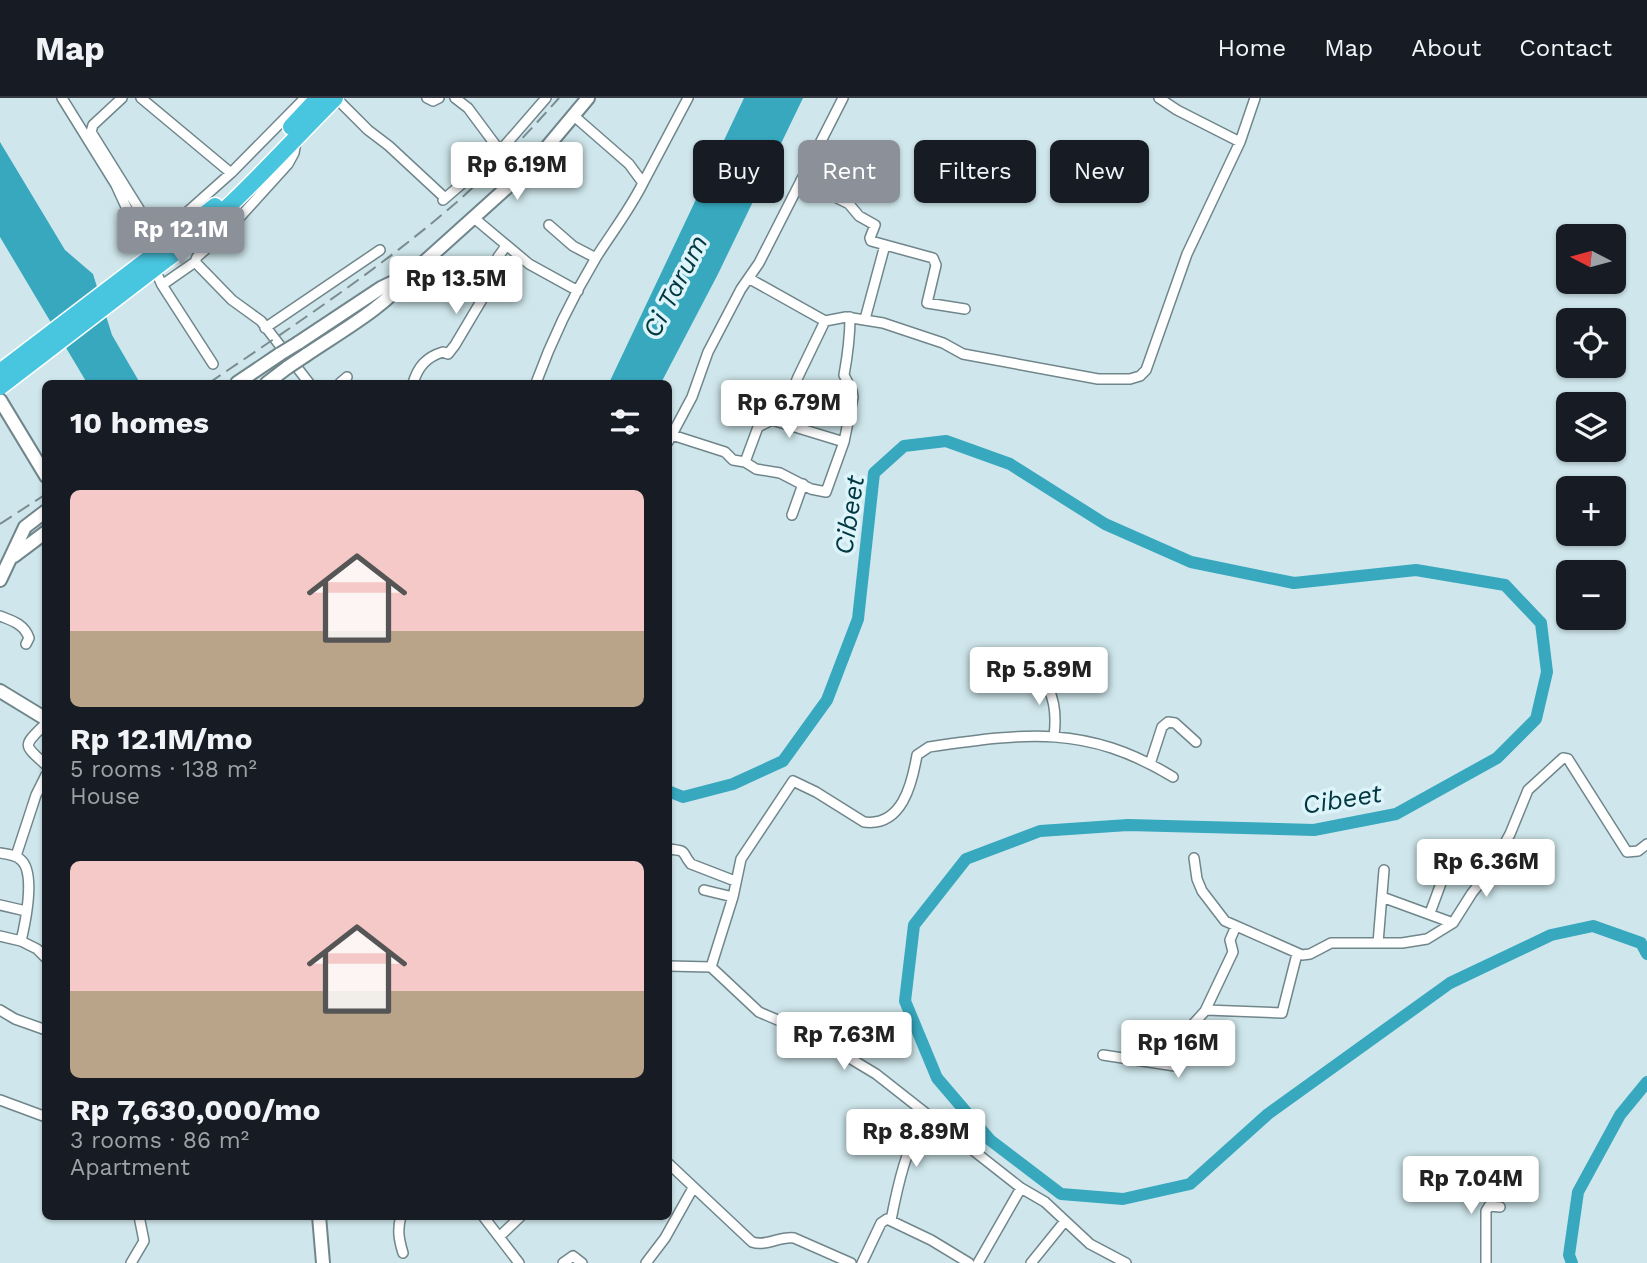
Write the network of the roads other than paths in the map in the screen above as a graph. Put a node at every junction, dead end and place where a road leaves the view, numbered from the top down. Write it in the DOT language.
graph roads {
  1 [pos="62,98"];
  2 [pos="122,98"];
  3 [pos="141,98"];
  4 [pos="305,98"];
  5 [pos="318,98"];
  6 [pos="335,98"];
  7 [pos="427,98"];
  8 [pos="439,98"];
  9 [pos="455,98"];
  10 [pos="546,98"];
  11 [pos="588,98"];
  12 [pos="688,98"];
  13 [pos="843,98"];
  14 [pos="1159,98"];
  15 [pos="1255,98"];
  16 [pos="574,116"];
  17 [pos="297,136"];
  18 [pos="821,140"];
  19 [pos="1240,142"];
  20 [pos="500,152"];
  21 [pos="231,173"];
  22 [pos="643,183"];
  23 [pos="798,186"];
  24 [pos="847,203"];
  25 [pos="474,218"];
  26 [pos="549,225"];
  27 [pos="506,246"];
  28 [pos="885,246"];
  29 [pos="380,250"];
  30 [pos="164,254"];
  31 [pos="596,258"];
  32 [pos="195,262"];
  33 [pos="412,273"];
  34 [pos="750,279"];
  35 [pos="162,285"];
  36 [pos="578,291"];
  37 [pos="965,309"];
  38 [pos="850,317"];
  39 [pos="865,319"];
  40 [pos="825,321"];
  41 [pos="265,328"];
  42 [pos="314,332"];
  43 [pos="323,344"];
  44 [pos="213,364"];
  45 [pos="0,372"];
  46 [pos="285,375"];
  47 [pos="241,380"];
  48 [pos="307,380"];
  49 [pos="415,380"];
  50 [pos="537,380"];
  51 [pos="0,387"];
  52 [pos="2,406"];
  53 [pos="780,421"];
  54 [pos="672,435"];
  55 [pos="672,439"];
  56 [pos="844,442"];
  57 [pos="745,462"];
  58 [pos="42,470"];
  59 [pos="803,484"];
  60 [pos="42,514"];
  61 [pos="792,515"];
  62 [pos="42,535"];
  63 [pos="9,561"];
  64 [pos="0,580"];
  65 [pos="0,617"];
  66 [pos="26,644"];
  67 [pos="1041,674"];
  68 [pos="0,691"];
  69 [pos="42,718"];
  70 [pos="42,726"];
  71 [pos="1054,736"];
  72 [pos="1196,742"];
  73 [pos="42,762"];
  74 [pos="1150,764"];
  75 [pos="1173,777"];
  76 [pos="42,783"];
  77 [pos="1647,844"];
  78 [pos="672,849"];
  79 [pos="0,853"];
  80 [pos="16,856"];
  81 [pos="1194,858"];
  82 [pos="1447,867"];
  83 [pos="1384,870"];
  84 [pos="735,881"];
  85 [pos="704,890"];
  86 [pos="733,897"];
  87 [pos="1382,897"];
  88 [pos="0,905"];
  89 [pos="26,911"];
  90 [pos="1430,913"];
  91 [pos="1453,923"];
  92 [pos="1236,926"];
  93 [pos="0,936"];
  94 [pos="21,942"];
  95 [pos="1378,943"];
  96 [pos="42,954"];
  97 [pos="1297,954"];
  98 [pos="672,965"];
  99 [pos="710,967"];
  100 [pos="0,1010"];
  101 [pos="1206,1010"];
  102 [pos="42,1028"];
  103 [pos="1103,1055"];
  104 [pos="0,1100"];
  105 [pos="925,1113"];
  106 [pos="42,1116"];
  107 [pos="672,1167"];
  108 [pos="694,1188"];
  109 [pos="1021,1188"];
  110 [pos="1500,1207"];
  111 [pos="140,1220"];
  112 [pos="319,1220"];
  113 [pos="400,1220"];
  114 [pos="486,1220"];
  115 [pos="517,1220"];
  116 [pos="891,1220"];
  117 [pos="1065,1221"];
  118 [pos="499,1237"];
  119 [pos="403,1253"];
  120 [pos="131,1263"];
  121 [pos="323,1263"];
  122 [pos="519,1263"];
  123 [pos="564,1263"];
  124 [pos="582,1263"];
  125 [pos="646,1263"];
  126 [pos="850,1263"];
  127 [pos="862,1263"];
  128 [pos="969,1263"];
  129 [pos="978,1263"];
  130 [pos="1031,1263"];
  131 [pos="1126,1263"];
  132 [pos="1486,1263"];
  1 -- 35 [label="street"];
  2 -- 21 [label="street"];
  3 -- 21 [label="street"];
  4 -- 21 [label="street"];
  5 -- 30 [label="highway"];
  6 -- 17 [label="highway"];
  6 -- 20 [label="street"];
  7 -- 8 [label="street"];
  9 -- 20 [label="street"];
  10 -- 20 [label="street"];
  11 -- 16 [label="street"];
  12 -- 22 [label="street"];
  13 -- 18 [label="street"];
  14 -- 19 [label="street"];
  15 -- 19 [label="street"];
  16 -- 22 [label="street"];
  16 -- 25 [label="street"];
  17 -- 30 [label="highway"];
  17 -- 32 [label="street"];
  19 -- 39 [label="street"];
  22 -- 31 [label="street"];
  23 -- 34 [label="street"];
  24 -- 28 [label="street"];
  25 -- 27 [label="street"];
  25 -- 33 [label="street"];
  26 -- 31 [label="street"];
  27 -- 36 [label="street"];
  27 -- 49 [label="street"];
  28 -- 37 [label="street"];
  28 -- 39 [label="street"];
  29 -- 41 [label="street"];
  30 -- 45 [label="highway, bridge"];
  30 -- 51 [label="highway, bridge"];
  31 -- 36 [label="street"];
  32 -- 35 [label="street"];
  32 -- 41 [label="street"];
  33 -- 42 [label="street"];
  33 -- 43 [label="street"];
  34 -- 40 [label="street"];
  34 -- 54 [label="street"];
  35 -- 44 [label="street"];
  36 -- 50 [label="street"];
  38 -- 39 [label="street"];
  38 -- 40 [label="street"];
  38 -- 56 [label="street"];
  40 -- 53 [label="street"];
  41 -- 48 [label="street"];
  42 -- 43 [label="street"];
  42 -- 47 [label="street, bridge"];
  43 -- 46 [label="street, bridge"];
  52 -- 58 [label="street"];
  53 -- 56 [label="street"];
  53 -- 57 [label="street"];
  55 -- 57 [label="street"];
  56 -- 59 [label="street"];
  57 -- 59 [label="street"];
  59 -- 61 [label="street"];
  60 -- 63 [label="street"];
  62 -- 63 [label="street"];
  63 -- 64 [label="street"];
  65 -- 66 [label="street"];
  67 -- 71 [label="street"];
  68 -- 69 [label="street"];
  70 -- 73 [label="street"];
  71 -- 74 [label="street"];
  71 -- 84 [label="street"];
  72 -- 74 [label="street"];
  74 -- 75 [label="street"];
  76 -- 80 [label="street"];
  77 -- 91 [label="street"];
  78 -- 84 [label="street"];
  79 -- 80 [label="street"];
  80 -- 89 [label="street"];
  81 -- 92 [label="street"];
  82 -- 90 [label="street"];
  83 -- 87 [label="street"];
  84 -- 86 [label="street"];
  85 -- 86 [label="street"];
  86 -- 99 [label="street"];
  87 -- 90 [label="street"];
  87 -- 95 [label="street"];
  88 -- 89 [label="street"];
  89 -- 94 [label="street"];
  90 -- 91 [label="street"];
  91 -- 95 [label="street"];
  92 -- 97 [label="street"];
  92 -- 101 [label="street"];
  93 -- 94 [label="street"];
  94 -- 96 [label="street"];
  95 -- 97 [label="street"];
  97 -- 101 [label="street"];
  98 -- 99 [label="street"];
  99 -- 105 [label="street"];
  100 -- 102 [label="street"];
  101 -- 103 [label="street"];
  104 -- 106 [label="street"];
  105 -- 109 [label="street"];
  105 -- 116 [label="street"];
  107 -- 108 [label="street"];
  108 -- 125 [label="street"];
  108 -- 126 [label="street"];
  109 -- 117 [label="street"];
  109 -- 129 [label="street"];
  110 -- 132 [label="street"];
  111 -- 120 [label="street"];
  112 -- 121 [label="street"];
  113 -- 119 [label="street"];
  114 -- 118 [label="street"];
  115 -- 118 [label="street"];
  116 -- 127 [label="street"];
  116 -- 128 [label="street"];
  117 -- 130 [label="street"];
  117 -- 131 [label="street"];
  118 -- 122 [label="street"];
  123 -- 124 [label="street"];
}
